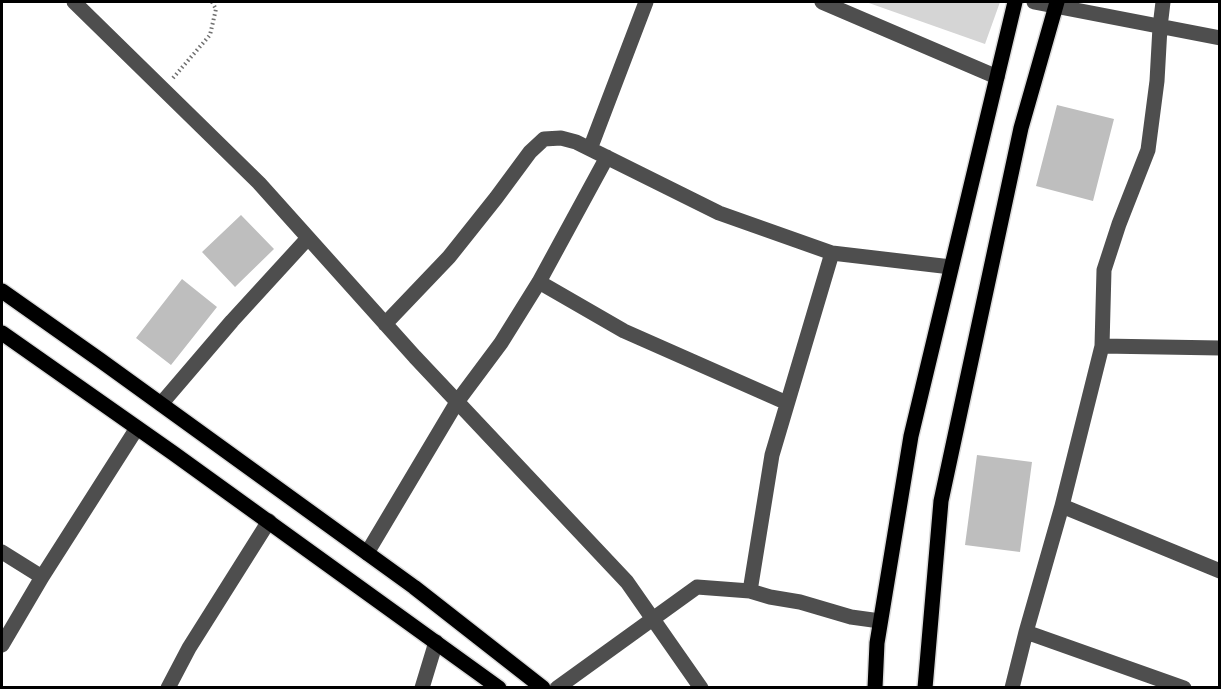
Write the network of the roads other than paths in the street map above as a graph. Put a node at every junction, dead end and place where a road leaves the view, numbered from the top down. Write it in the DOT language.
graph roads {
  1 [pos="74,2"];
  2 [pos="646,2"];
  3 [pos="822,2"];
  4 [pos="1015,2"];
  5 [pos="1034,2"];
  6 [pos="1164,2"];
  7 [pos="1057,3"];
  8 [pos="1160,27"];
  9 [pos="1220,38"];
  10 [pos="997,77"];
  11 [pos="590,149"];
  12 [pos="607,157"];
  13 [pos="308,238"];
  14 [pos="832,253"];
  15 [pos="951,267"];
  16 [pos="539,282"];
  17 [pos="2,291"];
  18 [pos="385,324"];
  19 [pos="2,333"];
  20 [pos="1102,346"];
  21 [pos="1220,348"];
  22 [pos="457,402"];
  23 [pos="787,403"];
  24 [pos="161,404"];
  25 [pos="137,428"];
  26 [pos="1062,506"];
  27 [pos="268,521"];
  28 [pos="2,552"];
  29 [pos="367,553"];
  30 [pos="1220,571"];
  31 [pos="42,578"];
  32 [pos="750,591"];
  33 [pos="652,618"];
  34 [pos="880,621"];
  35 [pos="1026,632"];
  36 [pos="436,642"];
  37 [pos="2,645"];
  38 [pos="168,687"];
  39 [pos="422,687"];
  40 [pos="499,687"];
  41 [pos="543,687"];
  42 [pos="557,687"];
  43 [pos="701,687"];
  44 [pos="875,687"];
  45 [pos="925,687"];
  46 [pos="1012,687"];
  47 [pos="1184,687"];
  1 -- 13 [label="street"];
  2 -- 11 [label="street"];
  3 -- 10 [label="street"];
  4 -- 10 [label="main road"];
  5 -- 7 [label="street"];
  6 -- 8 [label="street"];
  7 -- 8 [label="street"];
  7 -- 45 [label="main road"];
  8 -- 9 [label="street"];
  8 -- 20 [label="street"];
  10 -- 15 [label="main road"];
  11 -- 12 [label="street"];
  11 -- 18 [label="street"];
  12 -- 14 [label="street"];
  12 -- 16 [label="street"];
  13 -- 18 [label="street"];
  13 -- 24 [label="street"];
  14 -- 15 [label="street"];
  14 -- 23 [label="street"];
  15 -- 34 [label="main road"];
  16 -- 22 [label="street"];
  16 -- 23 [label="street"];
  17 -- 24 [label="main road"];
  18 -- 22 [label="street"];
  19 -- 25 [label="main road"];
  20 -- 21 [label="street"];
  20 -- 26 [label="street"];
  22 -- 29 [label="street"];
  22 -- 33 [label="street"];
  23 -- 32 [label="street"];
  24 -- 29 [label="main road"];
  25 -- 27 [label="main road"];
  25 -- 31 [label="street"];
  26 -- 30 [label="street"];
  26 -- 35 [label="street"];
  27 -- 36 [label="main road"];
  27 -- 38 [label="street"];
  28 -- 31 [label="street"];
  29 -- 41 [label="main road"];
  31 -- 37 [label="street"];
  32 -- 33 [label="street"];
  32 -- 34 [label="street"];
  33 -- 42 [label="street"];
  33 -- 43 [label="street"];
  34 -- 44 [label="main road"];
  35 -- 46 [label="street"];
  35 -- 47 [label="street"];
  36 -- 39 [label="street"];
  36 -- 40 [label="main road"];
}
